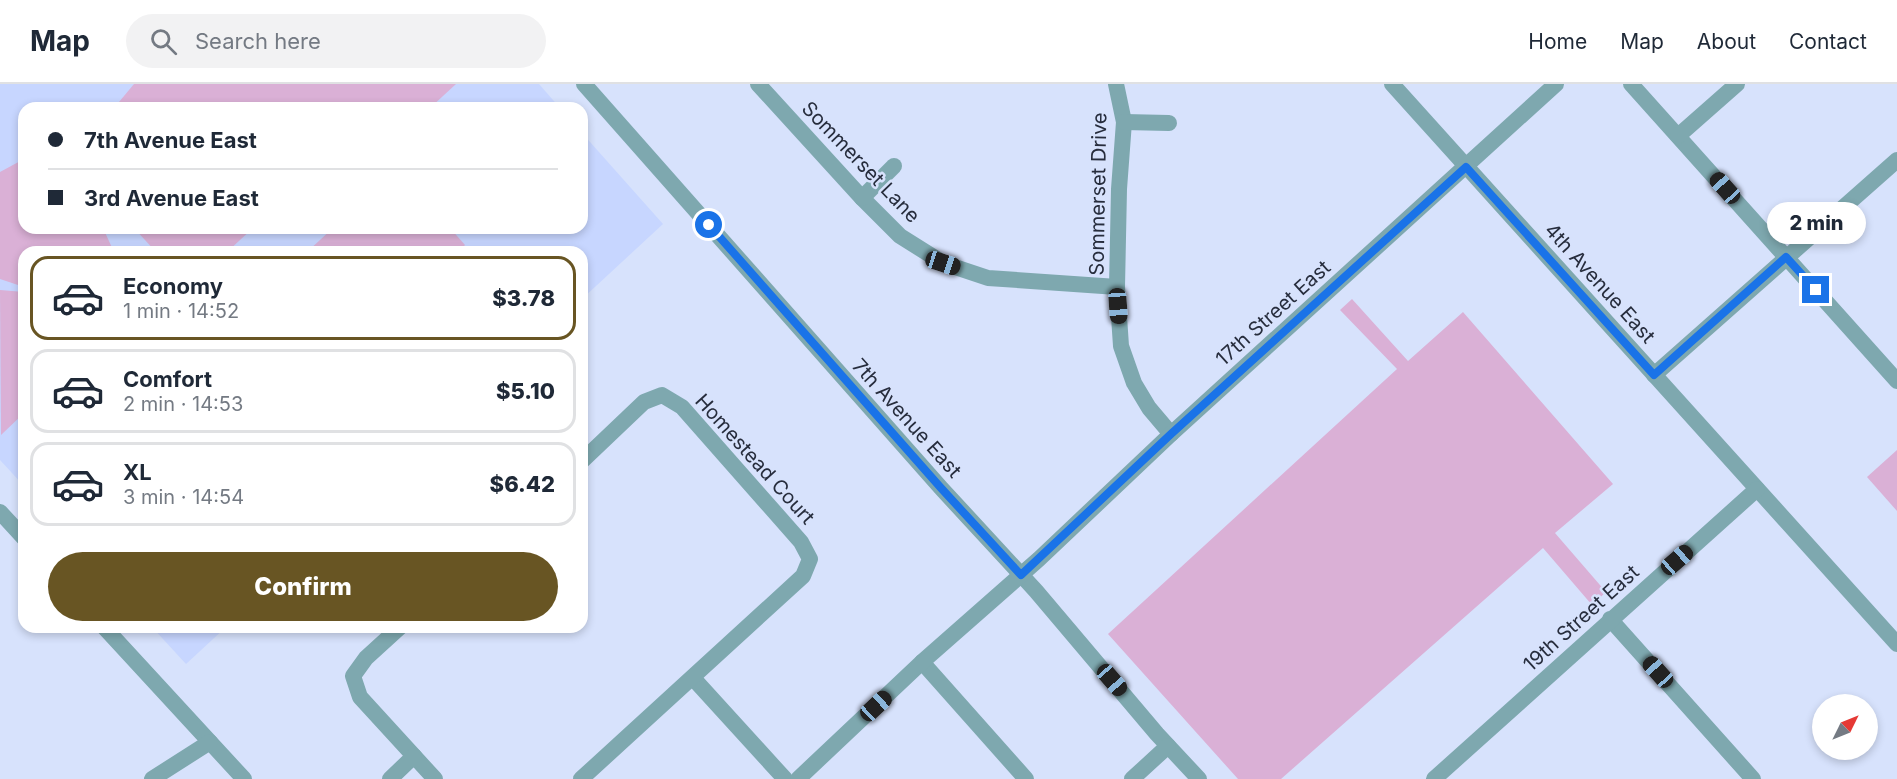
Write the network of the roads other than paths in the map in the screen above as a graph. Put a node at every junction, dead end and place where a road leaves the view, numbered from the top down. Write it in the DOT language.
graph roads {
  1 [pos="585,84"];
  2 [pos="758,84"];
  3 [pos="1116,84"];
  4 [pos="1392,84"];
  5 [pos="1556,84"];
  6 [pos="1631,84"];
  7 [pos="1737,84"];
  8 [pos="1124,122"];
  9 [pos="1169,123"];
  10 [pos="1678,136"];
  11 [pos="1897,160"];
  12 [pos="894,166"];
  13 [pos="1466,167"];
  14 [pos="861,198"];
  15 [pos="1786,257"];
  16 [pos="1117,287"];
  17 [pos="1894,373"];
  18 [pos="1654,375"];
  19 [pos="1171,434"];
  20 [pos="588,455"];
  21 [pos="1757,489"];
  22 [pos="0,512"];
  23 [pos="18,532"];
  24 [pos="1021,575"];
  25 [pos="1610,619"];
  26 [pos="110,633"];
  27 [pos="393,633"];
  28 [pos="1897,645"];
  29 [pos="922,662"];
  30 [pos="693,678"];
  31 [pos="210,742"];
  32 [pos="1168,746"];
  33 [pos="414,756"];
  34 [pos="431,778"];
  35 [pos="152,779"];
  36 [pos="244,779"];
  37 [pos="390,779"];
  38 [pos="581,779"];
  39 [pos="785,779"];
  40 [pos="798,779"];
  41 [pos="1026,779"];
  42 [pos="1132,779"];
  43 [pos="1199,779"];
  44 [pos="1434,779"];
  45 [pos="1754,779"];
  1 -- 24 [label="street, 7th Avenue East"];
  2 -- 14 [label="street, Sommerset Lane"];
  3 -- 8 [label="street, Sommerset Drive"];
  4 -- 13 [label="street, 4th Avenue East"];
  5 -- 13 [label="street, 17th Street East"];
  6 -- 10 [label="street"];
  7 -- 10 [label="street"];
  8 -- 9 [label="street"];
  8 -- 16 [label="street, Sommerset Drive"];
  10 -- 15 [label="street"];
  11 -- 15 [label="street"];
  12 -- 14 [label="street"];
  13 -- 18 [label="street, 4th Avenue East"];
  13 -- 19 [label="street, 17th Street East"];
  14 -- 16 [label="street, Sommerset Lane"];
  15 -- 17 [label="street"];
  15 -- 18 [label="street"];
  16 -- 19 [label="street, Sommerset Drive"];
  18 -- 21 [label="street, 4th Avenue East"];
  19 -- 24 [label="street, 17th Street East"];
  20 -- 30 [label="street, Homestead Court"];
  21 -- 25 [label="street, 19th Street East"];
  21 -- 28 [label="street, 4th Avenue East"];
  22 -- 23 [label="street"];
  24 -- 29 [label="street, 17th Street East"];
  24 -- 32 [label="street, 7th Avenue East"];
  25 -- 44 [label="street, 19th Street East"];
  25 -- 45 [label="street"];
  26 -- 31 [label="street"];
  27 -- 33 [label="street"];
  29 -- 40 [label="street, 17th Street East"];
  29 -- 41 [label="street"];
  30 -- 38 [label="street, Homestead Court"];
  30 -- 39 [label="street"];
  31 -- 35 [label="street"];
  31 -- 36 [label="street"];
  32 -- 42 [label="street"];
  32 -- 43 [label="street, 7th Avenue East"];
  33 -- 34 [label="street"];
  33 -- 37 [label="street"];
}
